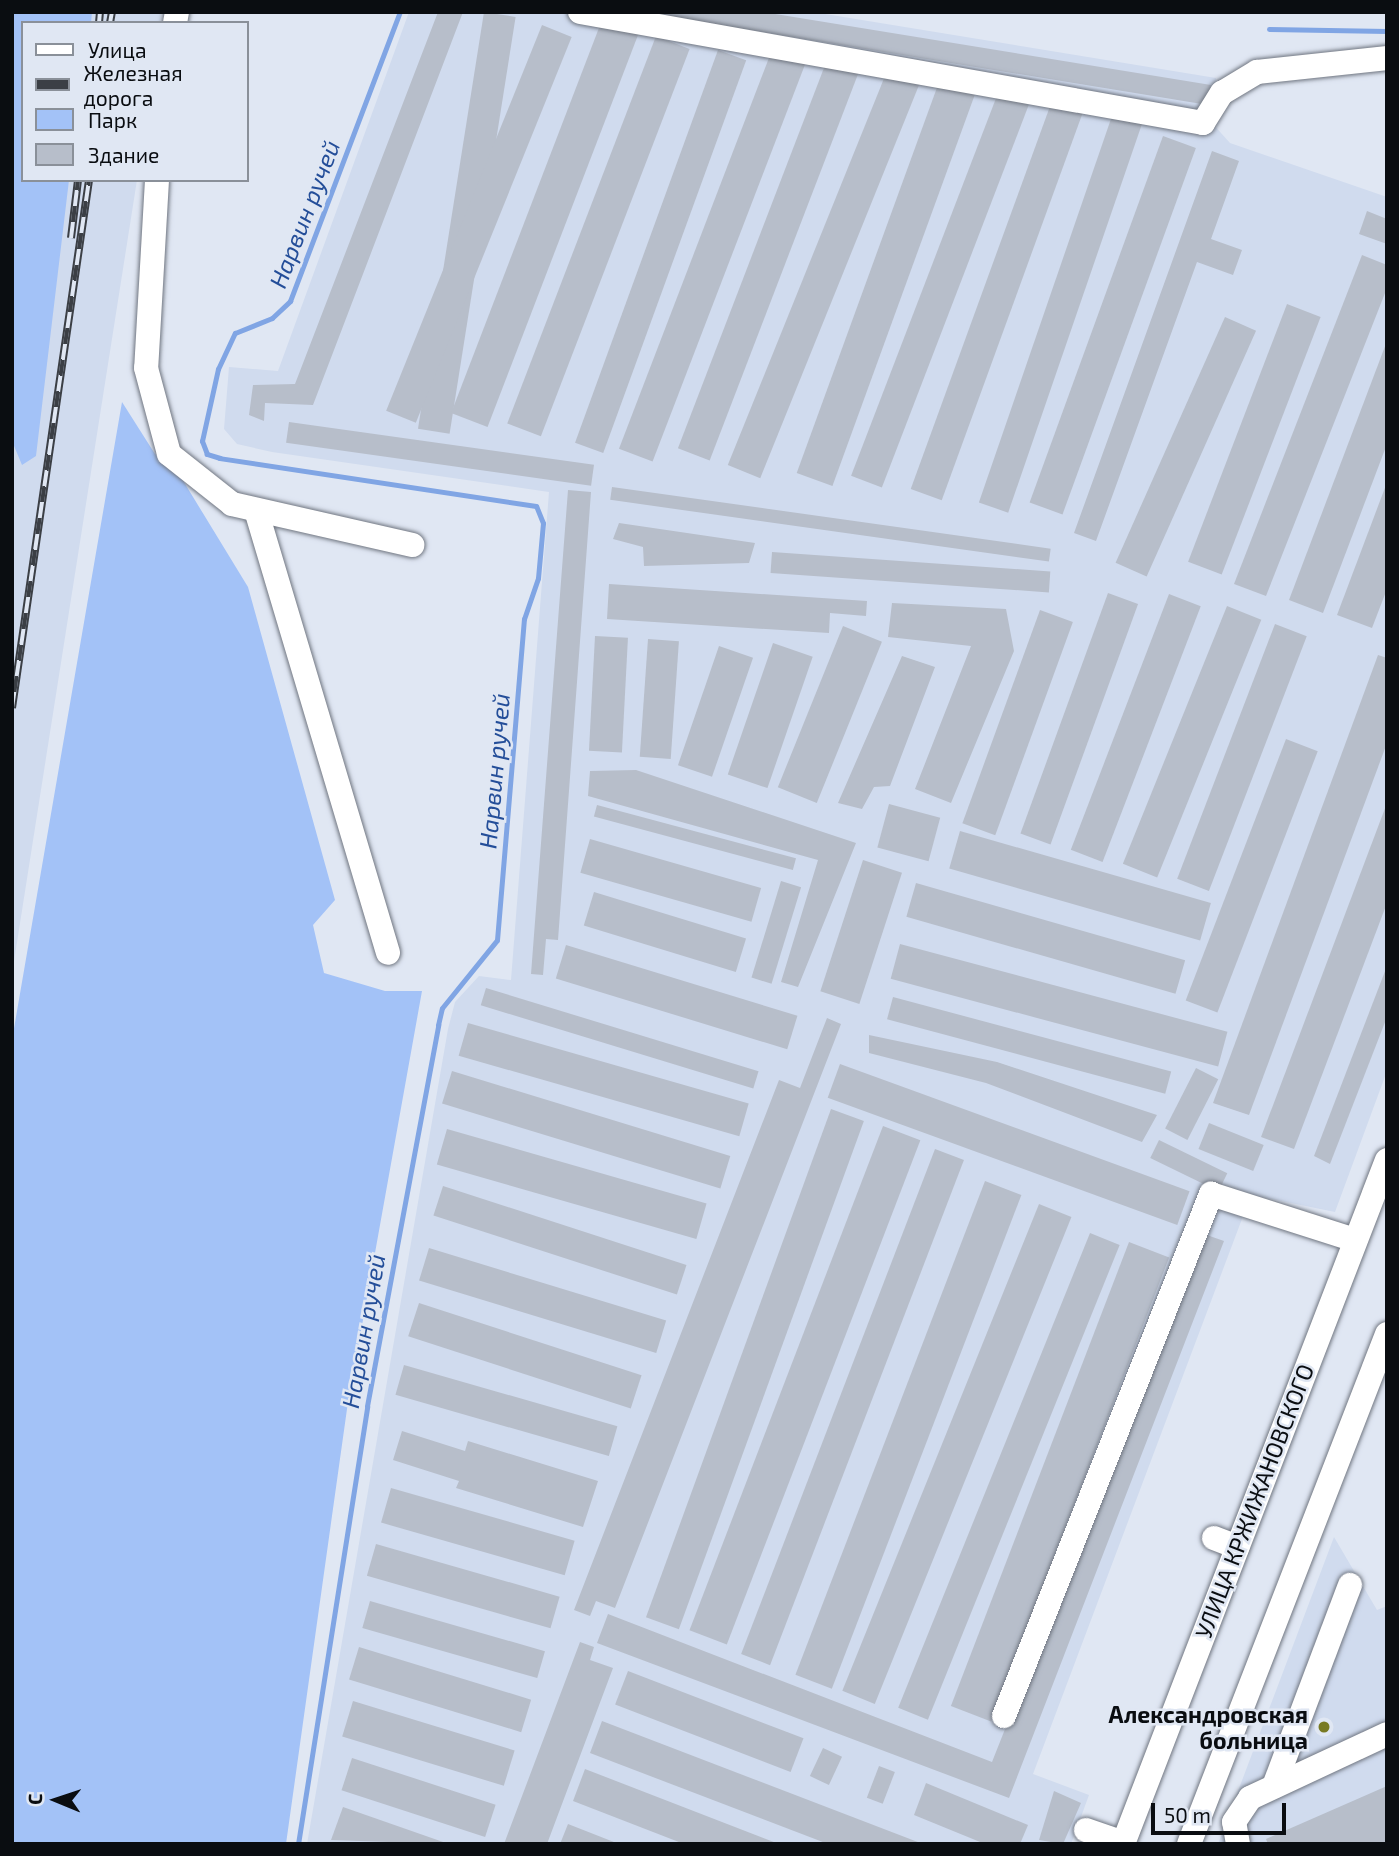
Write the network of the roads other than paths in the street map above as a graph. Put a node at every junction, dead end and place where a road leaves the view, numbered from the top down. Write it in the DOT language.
graph roads {
  1 [pos="580,12"];
  2 [pos="1387,58"];
  3 [pos="158,182"];
  4 [pos="256,510"];
  5 [pos="412,545"];
  6 [pos="388,953"];
  7 [pos="1387,1160"];
  8 [pos="1355,1240"];
  9 [pos="1387,1334"];
  10 [pos="1350,1586"];
  11 [pos="1004,1716"];
  12 [pos="1387,1734"];
  13 [pos="1274,1786"];
  14 [pos="1086,1830"];
  15 [pos="1123,1844"];
  16 [pos="1189,1844"];
  17 [pos="1238,1844"];
  1 -- 2 [label="street"];
  3 -- 4 [label="street"];
  4 -- 5 [label="street"];
  4 -- 6 [label="street"];
  7 -- 8 [label="street, УЛИЦА КРЖИЖАНОВСКОГО"];
  8 -- 11 [label="street"];
  8 -- 15 [label="street, УЛИЦА КРЖИЖАНОВСКОГО"];
  9 -- 16 [label="street"];
  10 -- 13 [label="street"];
  12 -- 13 [label="street"];
  13 -- 17 [label="street"];
  14 -- 15 [label="street"];
}
